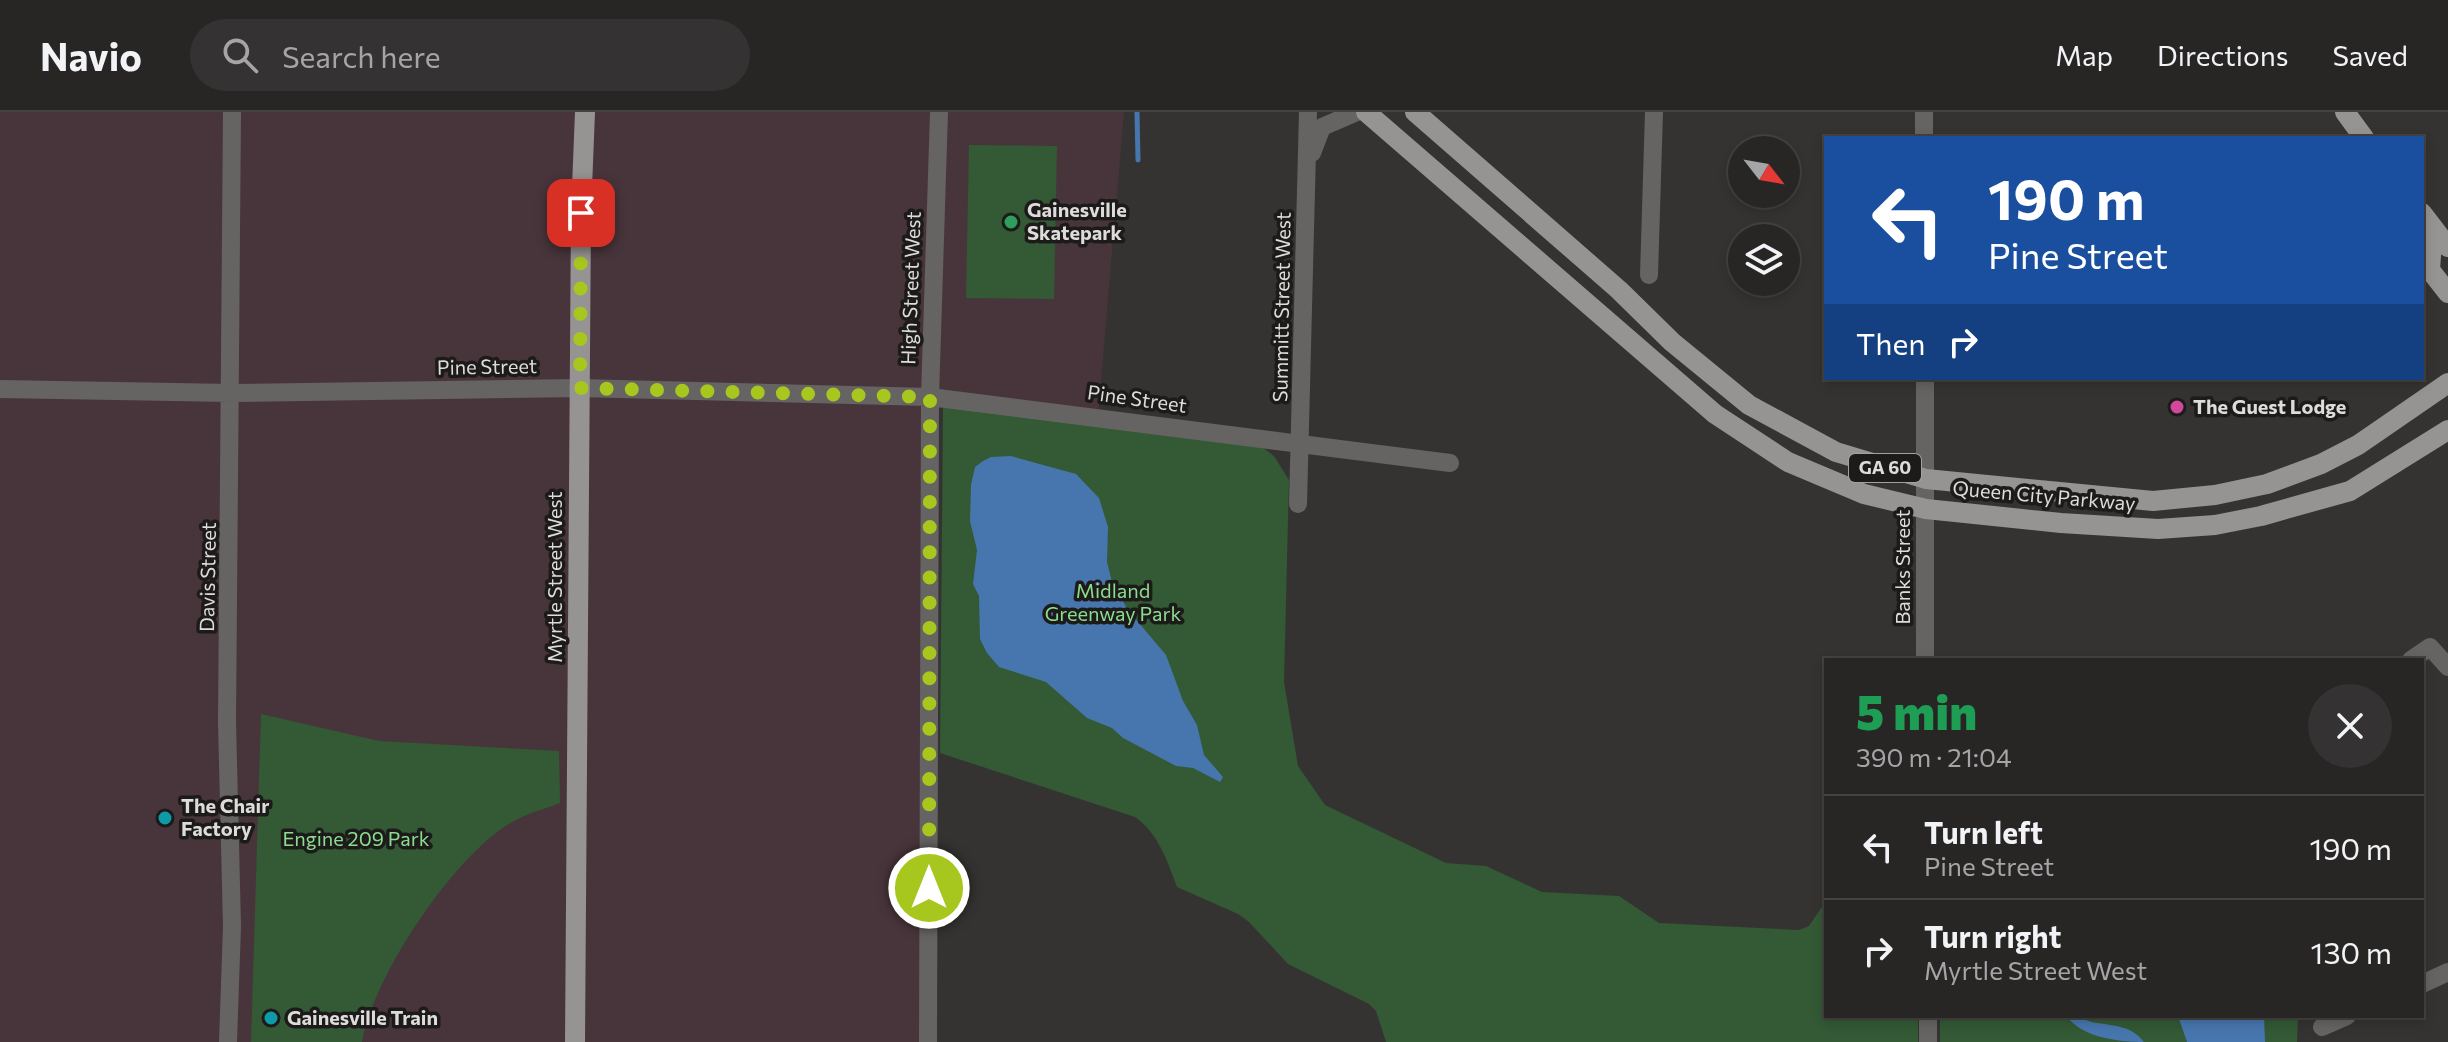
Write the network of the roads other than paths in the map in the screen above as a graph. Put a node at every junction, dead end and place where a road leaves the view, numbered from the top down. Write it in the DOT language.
graph roads {
  1 [pos="232,112"];
  2 [pos="585,112"];
  3 [pos="939,112"];
  4 [pos="1308,112"];
  5 [pos="1357,112"];
  6 [pos="1366,112"];
  7 [pos="1415,112"];
  8 [pos="1654,112"];
  9 [pos="1924,112"];
  10 [pos="2345,112"];
  11 [pos="1924,136"];
  12 [pos="2363,136"];
  13 [pos="1308,163"];
  14 [pos="2428,221"];
  15 [pos="2448,247"];
  16 [pos="1649,275"];
  17 [pos="2448,293"];
  18 [pos="1925,380"];
  19 [pos="2448,383"];
  20 [pos="580,388"];
  21 [pos="0,389"];
  22 [pos="231,393"];
  23 [pos="930,397"];
  24 [pos="2448,430"];
  25 [pos="1301,442"];
  26 [pos="1450,463"];
  27 [pos="1926,479"];
  28 [pos="1298,504"];
  29 [pos="1926,509"];
  30 [pos="1925,658"];
  31 [pos="2414,658"];
  32 [pos="2448,667"];
  33 [pos="2448,972"];
  34 [pos="2424,983"];
  35 [pos="1928,1018"];
  36 [pos="2343,1018"];
  37 [pos="2322,1028"];
  38 [pos="228,1042"];
  39 [pos="575,1042"];
  40 [pos="928,1042"];
  41 [pos="1928,1042"];
  1 -- 22 [label="street, Davis Street"];
  2 -- 20 [label="main road, Myrtle Street West"];
  3 -- 23 [label="street, High Street West"];
  4 -- 13 [label="street, Summitt Street West"];
  5 -- 13 [label="street"];
  6 -- 29 [label="main road, Queen City Parkway / GA 60"];
  7 -- 27 [label="main road, Queen City Parkway / GA 60"];
  8 -- 16 [label="street"];
  9 -- 11 [label="street"];
  10 -- 12 [label="main road"];
  13 -- 25 [label="street, Summitt Street West"];
  14 -- 15 [label="main road"];
  14 -- 17 [label="main road"];
  18 -- 27 [label="street, Banks Street"];
  19 -- 27 [label="main road, Queen City Parkway / GA 60"];
  20 -- 22 [label="street, Pine Street"];
  20 -- 23 [label="street, Pine Street"];
  20 -- 39 [label="main road, Myrtle Street West"];
  21 -- 22 [label="street, Pine Street"];
  22 -- 38 [label="street, Davis Street"];
  23 -- 25 [label="street, Pine Street"];
  23 -- 40 [label="street, High Street West"];
  24 -- 29 [label="main road, Queen City Parkway / GA 60"];
  25 -- 26 [label="street, Pine Street"];
  25 -- 28 [label="street, Summitt Street West"];
  27 -- 29 [label="street, Banks Street"];
  29 -- 30 [label="street, Banks Street"];
  31 -- 32 [label="street"];
  33 -- 34 [label="street"];
  35 -- 41 [label="street"];
  36 -- 37 [label="street"];
}
